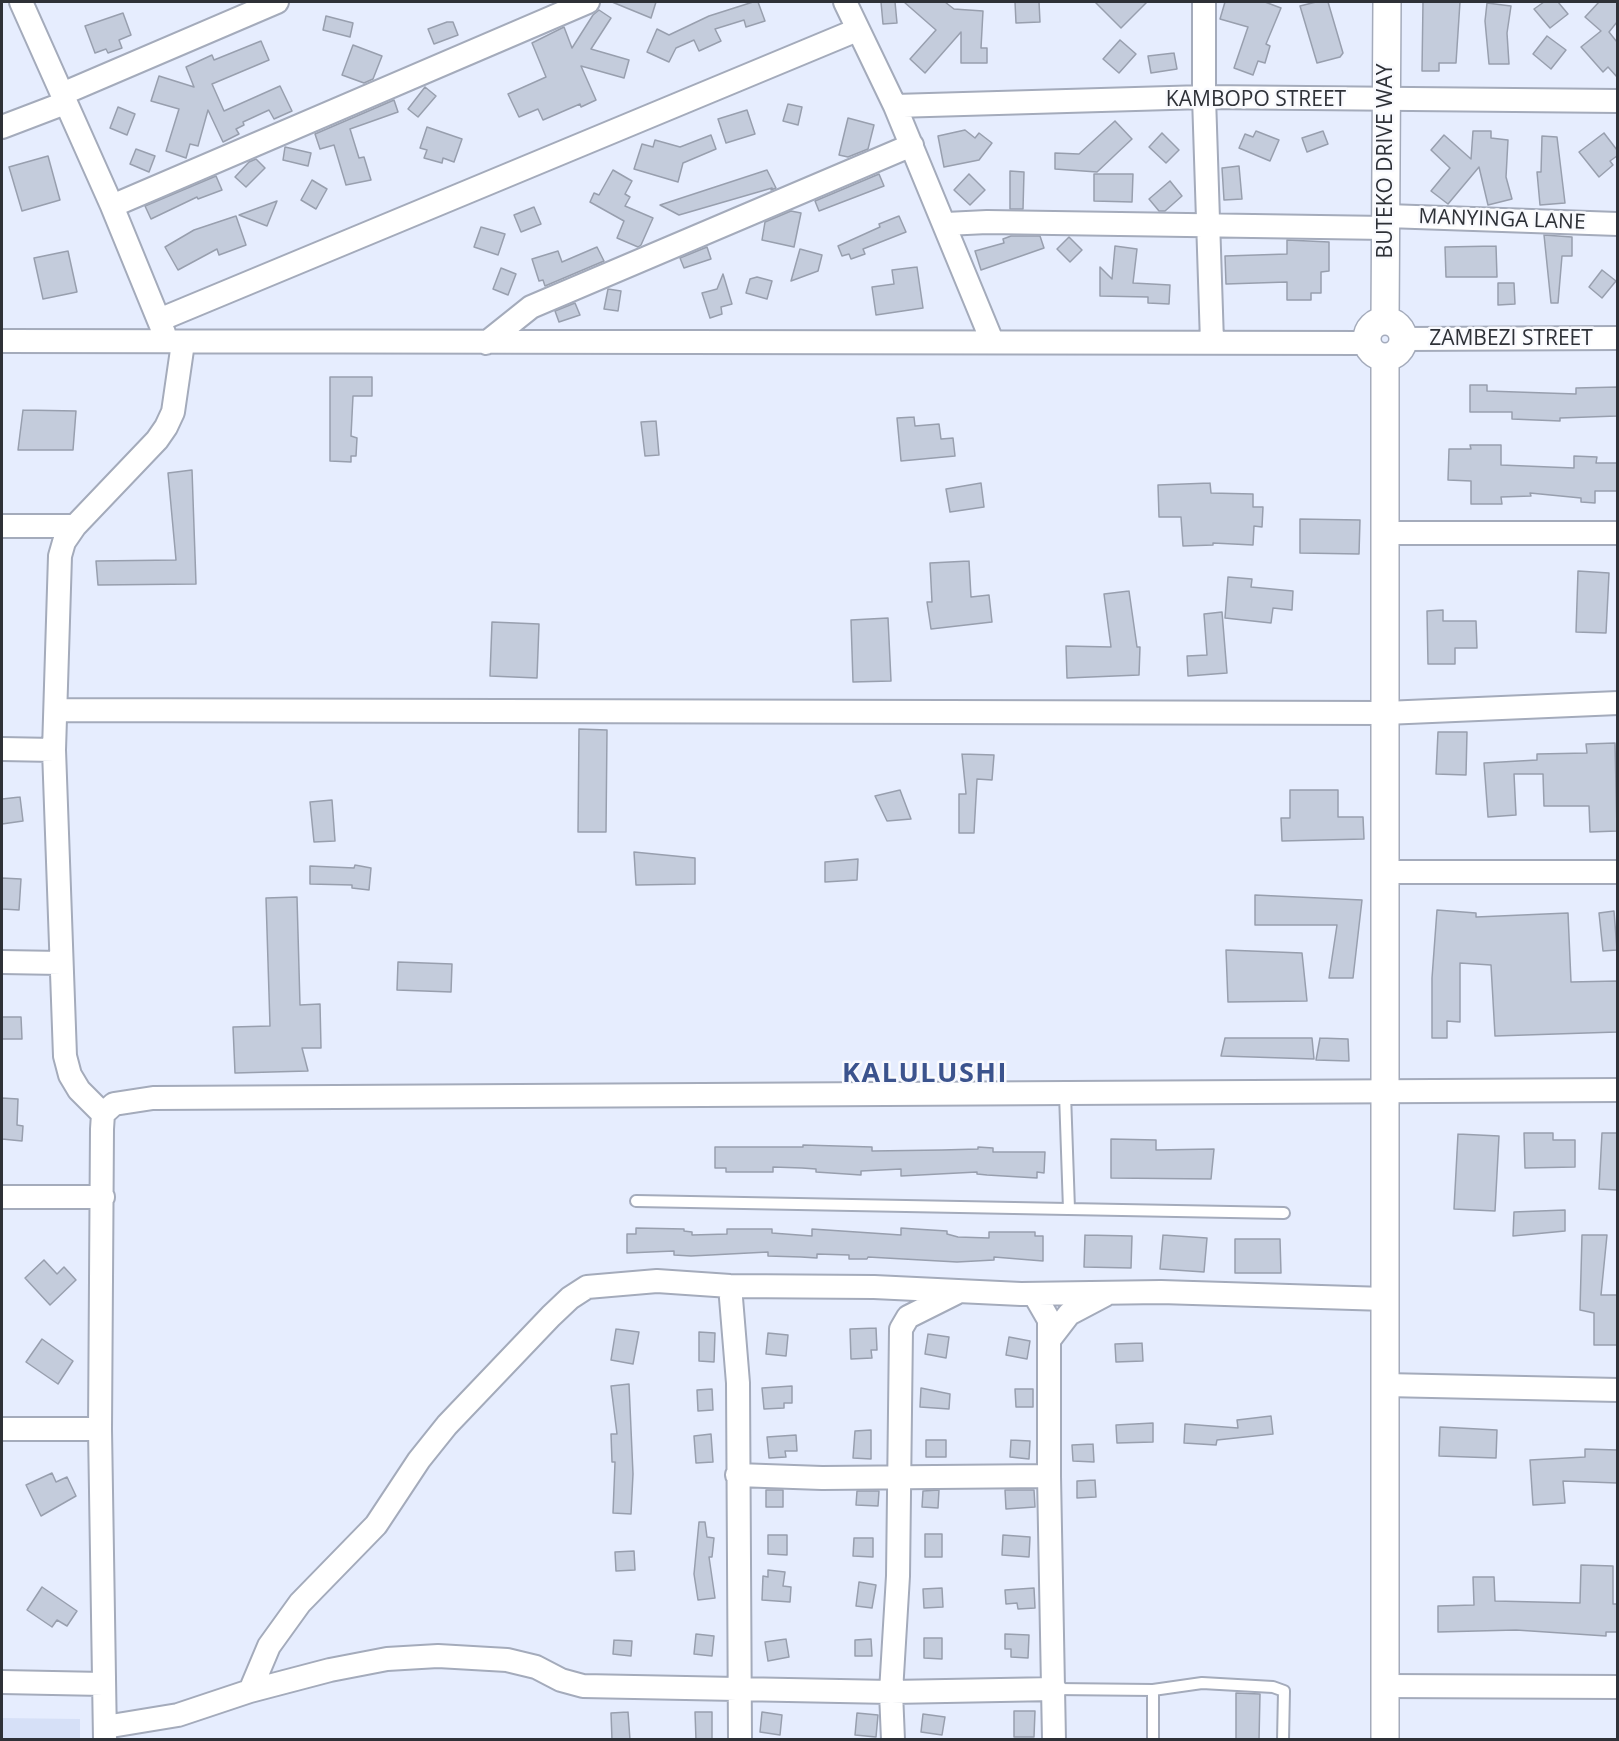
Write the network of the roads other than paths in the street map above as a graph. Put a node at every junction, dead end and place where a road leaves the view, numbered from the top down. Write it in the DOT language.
graph roads {
  1 [pos="21,2"];
  2 [pos="277,2"];
  3 [pos="588,2"];
  4 [pos="845,2"];
  5 [pos="1204,2"];
  6 [pos="1388,2"];
  7 [pos="857,30"];
  8 [pos="64,98"];
  9 [pos="1204,98"];
  10 [pos="1385,101"];
  11 [pos="1617,101"];
  12 [pos="895,106"];
  13 [pos="2,127"];
  14 [pos="912,146"];
  15 [pos="112,206"];
  16 [pos="1387,222"];
  17 [pos="946,224"];
  18 [pos="1617,224"];
  19 [pos="1208,226"];
  20 [pos="159,320"];
  21 [pos="1617,338"];
  22 [pos="1385,340"];
  23 [pos="2,341"];
  24 [pos="992,341"];
  25 [pos="1212,342"];
  26 [pos="175,343"];
  27 [pos="486,343"];
  28 [pos="2,526"];
  29 [pos="75,526"];
  30 [pos="1385,533"];
  31 [pos="1617,533"];
  32 [pos="1617,703"];
  33 [pos="56,710"];
  34 [pos="1385,713"];
  35 [pos="2,748"];
  36 [pos="54,750"];
  37 [pos="1385,872"];
  38 [pos="1617,872"];
  39 [pos="2,962"];
  40 [pos="61,963"];
  41 [pos="1385,1090"];
  42 [pos="1617,1090"];
  43 [pos="1065,1094"];
  44 [pos="104,1114"];
  45 [pos="2,1197"];
  46 [pos="103,1197"];
  47 [pos="636,1201"];
  48 [pos="1069,1209"];
  49 [pos="1284,1213"];
  50 [pos="730,1286"];
  51 [pos="960,1291"];
  52 [pos="1110,1293"];
  53 [pos="1034,1294"];
  54 [pos="1385,1299"];
  55 [pos="1050,1340"];
  56 [pos="1385,1385"];
  57 [pos="1617,1390"];
  58 [pos="100,1428"];
  59 [pos="2,1429"];
  60 [pos="737,1475"];
  61 [pos="898,1476"];
  62 [pos="1049,1476"];
  63 [pos="2,1682"];
  64 [pos="103,1684"];
  65 [pos="1385,1686"];
  66 [pos="1617,1687"];
  67 [pos="1055,1689"];
  68 [pos="250,1690"];
  69 [pos="739,1690"];
  70 [pos="1153,1690"];
  71 [pos="891,1692"];
  72 [pos="105,1733"];
  73 [pos="740,1740"];
  74 [pos="893,1740"];
  75 [pos="1054,1740"];
  76 [pos="1153,1740"];
  77 [pos="1283,1740"];
  78 [pos="1385,1740"];
  1 -- 8 [label="street"];
  2 -- 8 [label="street"];
  3 -- 15 [label="street"];
  4 -- 7 [label="street"];
  5 -- 9 [label="street"];
  6 -- 10 [label="street, BUTEKO DRIVE WAY"];
  7 -- 12 [label="street"];
  7 -- 20 [label="street"];
  8 -- 13 [label="street"];
  8 -- 15 [label="street"];
  9 -- 10 [label="street, KAMBOPO STREET"];
  9 -- 12 [label="street, KAMBOPO STREET"];
  9 -- 19 [label="street"];
  10 -- 11 [label="street, KAMBOPO STREET"];
  10 -- 16 [label="street, BUTEKO DRIVE WAY"];
  12 -- 14 [label="street"];
  14 -- 17 [label="street"];
  14 -- 27 [label="street"];
  15 -- 20 [label="street"];
  16 -- 18 [label="street, MANYINGA LANE"];
  16 -- 19 [label="street, MANYINGA LANE"];
  16 -- 22 [label="street, BUTEKO DRIVE WAY"];
  17 -- 19 [label="street, MANYINGA LANE"];
  17 -- 24 [label="street"];
  19 -- 25 [label="street"];
  20 -- 26 [label="street"];
  21 -- 22 [label="street, ZAMBEZI STREET"];
  22 -- 25 [label="street, ZAMBEZI STREET"];
  22 -- 30 [label="street, BUTEKO DRIVE WAY"];
  23 -- 26 [label="street, ZAMBEZI STREET"];
  24 -- 25 [label="street, ZAMBEZI STREET"];
  24 -- 27 [label="street, ZAMBEZI STREET"];
  26 -- 27 [label="street, ZAMBEZI STREET"];
  26 -- 29 [label="street"];
  28 -- 29 [label="street"];
  29 -- 33 [label="street"];
  30 -- 31 [label="street"];
  30 -- 34 [label="street, BUTEKO DRIVE WAY"];
  32 -- 34 [label="street"];
  33 -- 34 [label="street"];
  33 -- 36 [label="street"];
  34 -- 37 [label="street, BUTEKO DRIVE WAY"];
  35 -- 36 [label="street"];
  36 -- 40 [label="street"];
  37 -- 38 [label="street"];
  37 -- 41 [label="street, BUTEKO DRIVE WAY"];
  39 -- 40 [label="street"];
  40 -- 44 [label="street"];
  41 -- 42 [label="street"];
  41 -- 43 [label="street"];
  41 -- 54 [label="street, BUTEKO DRIVE WAY"];
  43 -- 44 [label="street"];
  43 -- 48 [label="lane"];
  44 -- 46 [label="street"];
  45 -- 46 [label="street"];
  46 -- 58 [label="street"];
  47 -- 48 [label="lane"];
  48 -- 49 [label="lane"];
  50 -- 51 [label="street"];
  50 -- 60 [label="street"];
  50 -- 68 [label="street"];
  51 -- 53 [label="street"];
  51 -- 61 [label="street"];
  52 -- 53 [label="street"];
  52 -- 54 [label="street"];
  52 -- 55 [label="street"];
  53 -- 55 [label="street"];
  54 -- 56 [label="street, BUTEKO DRIVE WAY"];
  55 -- 62 [label="street"];
  56 -- 57 [label="street"];
  56 -- 65 [label="street, BUTEKO DRIVE WAY"];
  58 -- 59 [label="street"];
  58 -- 64 [label="street"];
  60 -- 61 [label="street"];
  60 -- 69 [label="street"];
  61 -- 62 [label="street"];
  61 -- 71 [label="street"];
  62 -- 67 [label="street"];
  63 -- 64 [label="street"];
  64 -- 72 [label="street"];
  65 -- 66 [label="street"];
  65 -- 78 [label="street, BUTEKO DRIVE WAY"];
  67 -- 70 [label="lane"];
  67 -- 71 [label="street"];
  67 -- 75 [label="street"];
  68 -- 69 [label="street"];
  68 -- 72 [label="street"];
  69 -- 71 [label="street"];
  69 -- 73 [label="street"];
  70 -- 76 [label="lane"];
  70 -- 77 [label="lane"];
  71 -- 74 [label="street"];
}
